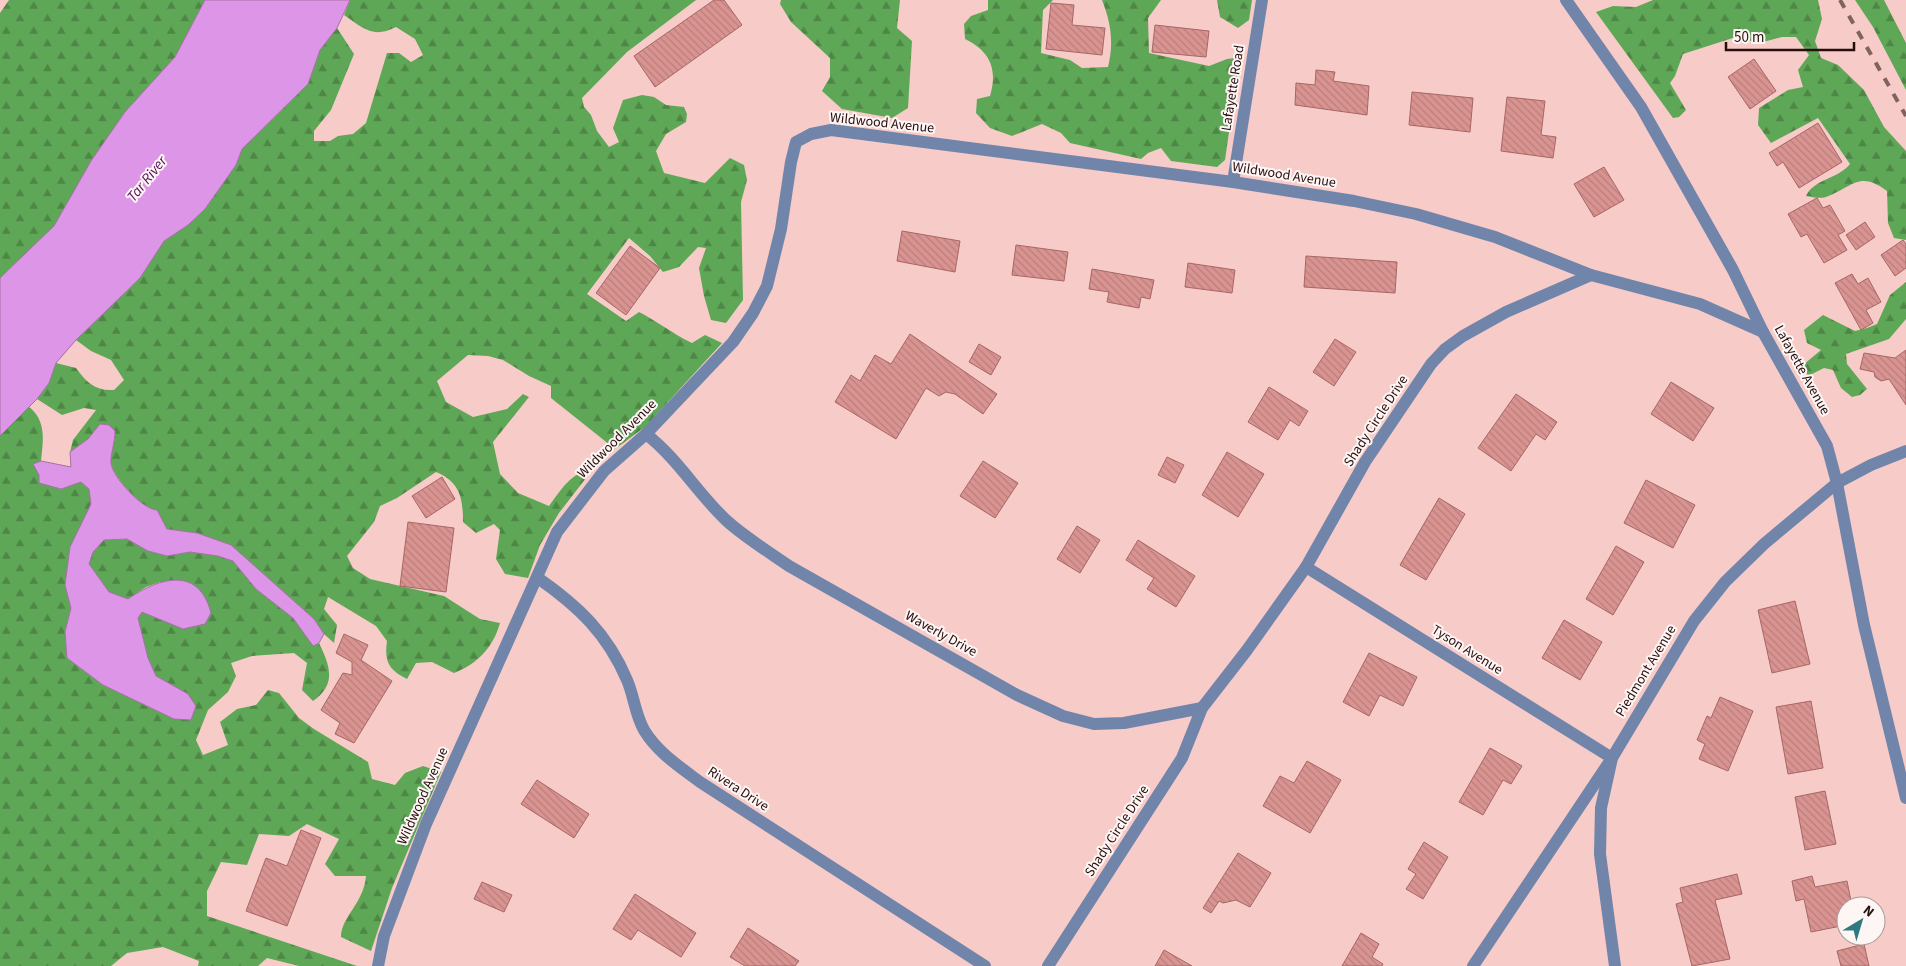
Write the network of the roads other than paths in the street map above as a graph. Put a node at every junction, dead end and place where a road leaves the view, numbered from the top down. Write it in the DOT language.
graph roads {
  1 [pos="1262,0"];
  2 [pos="1566,0"];
  3 [pos="1233,182"];
  4 [pos="1591,275"];
  5 [pos="1763,332"];
  6 [pos="646,434"];
  7 [pos="1906,451"];
  8 [pos="1837,483"];
  9 [pos="1306,567"];
  10 [pos="538,578"];
  11 [pos="1202,708"];
  12 [pos="1612,758"];
  13 [pos="1906,798"];
  14 [pos="378,966"];
  15 [pos="985,966"];
  16 [pos="1048,966"];
  17 [pos="1473,966"];
  18 [pos="1615,966"];
  1 -- 3 [label="street, Lafayette Road"];
  2 -- 5 [label="street, Lafayette Avenue"];
  3 -- 4 [label="street, Wildwood Avenue"];
  3 -- 6 [label="street, Wildwood Avenue"];
  4 -- 5 [label="street, Wildwood Avenue"];
  4 -- 9 [label="street, Shady Circle Drive"];
  5 -- 8 [label="street, Lafayette Avenue"];
  6 -- 10 [label="street, Wildwood Avenue"];
  6 -- 11 [label="street, Waverly Drive"];
  7 -- 8 [label="street, Piedmont Avenue"];
  8 -- 12 [label="street, Piedmont Avenue"];
  8 -- 13 [label="street, Lafayette Avenue"];
  9 -- 11 [label="street, Shady Circle Drive"];
  9 -- 12 [label="street, Tyson Avenue"];
  10 -- 14 [label="street, Wildwood Avenue"];
  10 -- 15 [label="street, Rivera Drive"];
  11 -- 16 [label="street, Shady Circle Drive"];
  12 -- 17 [label="street, Piedmont Avenue"];
  12 -- 18 [label="street"];
}
